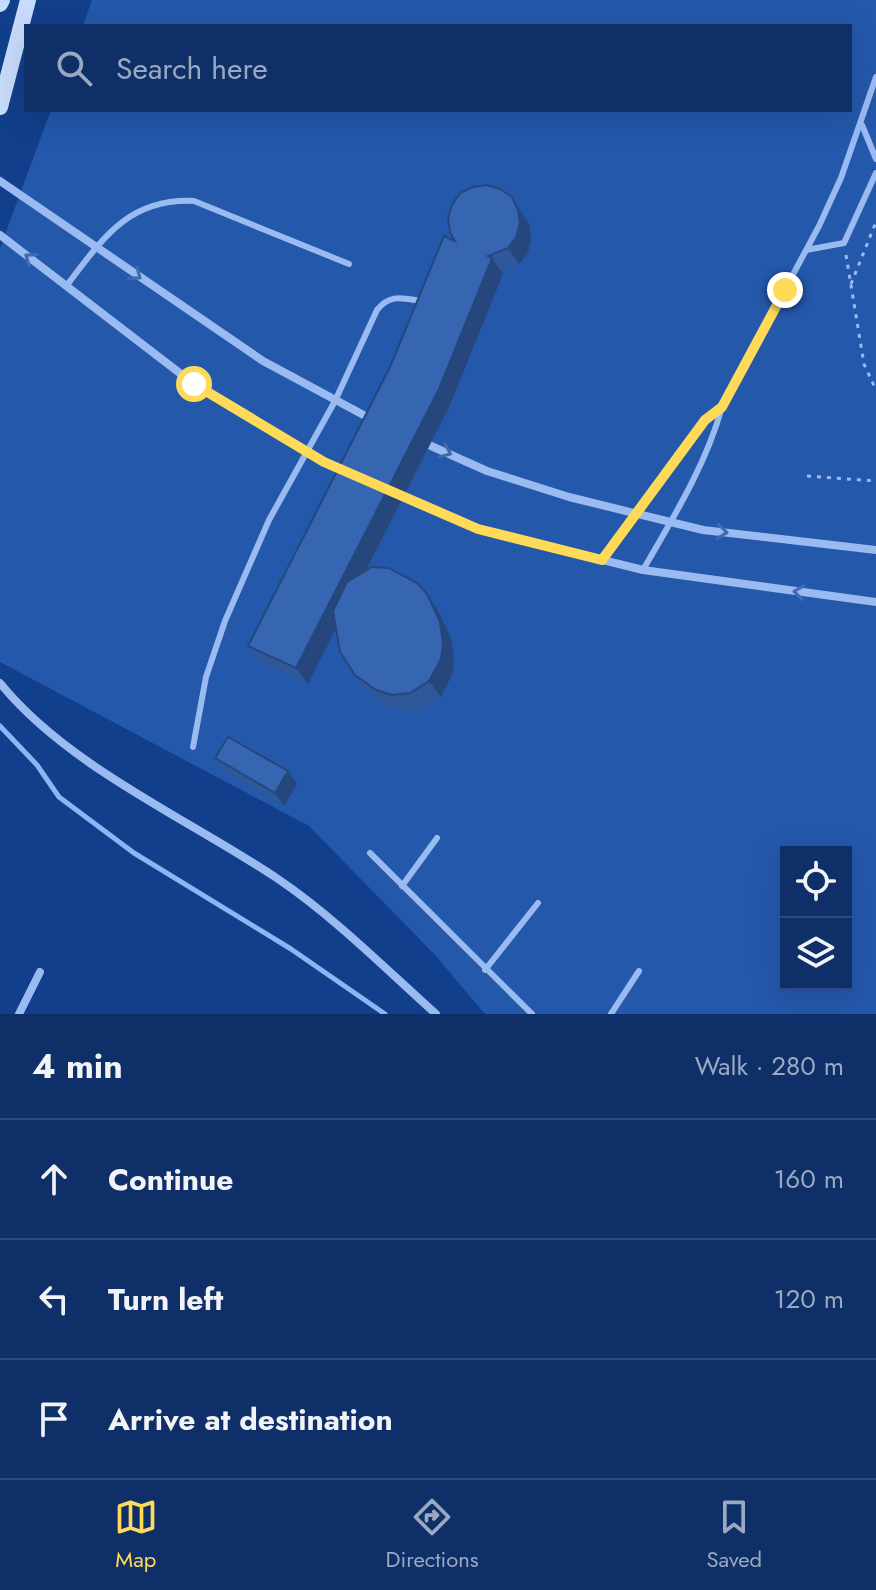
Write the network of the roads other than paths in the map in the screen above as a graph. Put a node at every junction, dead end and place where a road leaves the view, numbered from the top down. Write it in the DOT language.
graph roads {
  1 [pos="28,0"];
  2 [pos="876,77"];
  3 [pos="0,107"];
  4 [pos="861,125"];
  5 [pos="876,159"];
  6 [pos="876,173"];
  7 [pos="0,181"];
  8 [pos="0,235"];
  9 [pos="96,247"];
  10 [pos="806,250"];
  11 [pos="349,264"];
  12 [pos="67,285"];
  13 [pos="421,301"];
  14 [pos="335,401"];
  15 [pos="722,407"];
  16 [pos="377,422"];
  17 [pos="404,434"];
  18 [pos="306,452"];
  19 [pos="352,474"];
  20 [pos="380,487"];
  21 [pos="636,513"];
  22 [pos="671,522"];
  23 [pos="876,550"];
  24 [pos="602,560"];
  25 [pos="643,570"];
  26 [pos="876,602"];
  27 [pos="0,683"];
  28 [pos="193,747"];
  29 [pos="437,838"];
  30 [pos="370,853"];
  31 [pos="402,886"];
  32 [pos="538,903"];
  33 [pos="485,970"];
  34 [pos="639,971"];
  35 [pos="40,972"];
  36 [pos="19,1014"];
  37 [pos="436,1014"];
  38 [pos="532,1014"];
  39 [pos="611,1014"];
  1 -- 3 [label="main road"];
  2 -- 4 [label="lane"];
  4 -- 5 [label="lane"];
  4 -- 10 [label="lane"];
  6 -- 10 [label="lane"];
  7 -- 9 [label="street"];
  12 -- 8 [label="street, one-way"];
  9 -- 11 [label="lane"];
  9 -- 12 [label="lane"];
  9 -- 14 [label="street, one-way"];
  10 -- 15 [label="lane"];
  12 -- 18 [label="street"];
  13 -- 14 [label="lane"];
  14 -- 16 [label="street"];
  14 -- 18 [label="lane"];
  15 -- 21 [label="lane"];
  15 -- 22 [label="lane"];
  17 -- 21 [label="street, one-way"];
  18 -- 19 [label="street"];
  18 -- 28 [label="lane"];
  20 -- 24 [label="street"];
  21 -- 22 [label="street"];
  21 -- 24 [label="lane"];
  22 -- 23 [label="street, one-way"];
  22 -- 25 [label="lane"];
  24 -- 25 [label="street"];
  26 -- 25 [label="street, one-way"];
  27 -- 37 [label="street"];
  29 -- 31 [label="lane"];
  30 -- 31 [label="lane"];
  31 -- 33 [label="lane"];
  32 -- 33 [label="lane"];
  33 -- 38 [label="lane"];
  34 -- 39 [label="lane"];
  35 -- 36 [label="street"];
}
